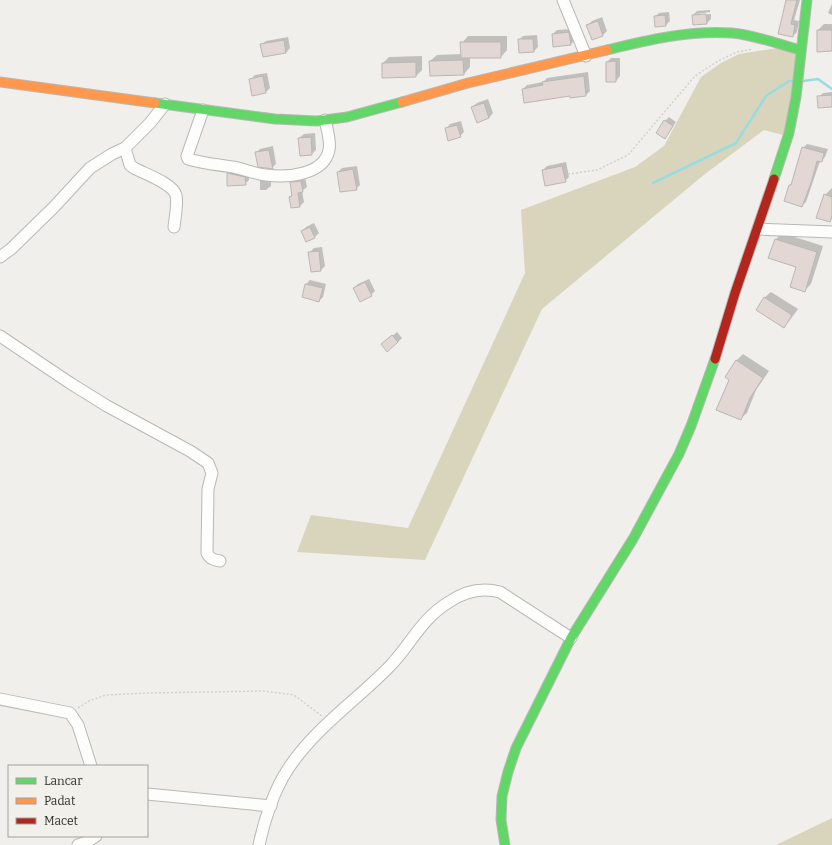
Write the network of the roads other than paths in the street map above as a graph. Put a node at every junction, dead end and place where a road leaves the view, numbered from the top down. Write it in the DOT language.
graph roads {
  1 [pos="563,0"];
  2 [pos="807,0"];
  3 [pos="800,50"];
  4 [pos="586,56"];
  5 [pos="0,82"];
  6 [pos="165,104"];
  7 [pos="203,110"];
  8 [pos="325,120"];
  9 [pos="125,148"];
  10 [pos="174,227"];
  11 [pos="758,229"];
  12 [pos="832,232"];
  13 [pos="0,257"];
  14 [pos="0,336"];
  15 [pos="220,561"];
  16 [pos="571,638"];
  17 [pos="2,700"];
  18 [pos="91,765"];
  19 [pos="149,796"];
  20 [pos="271,806"];
  21 [pos="94,837"];
  22 [pos="78,845"];
  23 [pos="259,845"];
  24 [pos="505,845"];
  1 -- 4 [label="street"];
  2 -- 3 [label="street"];
  3 -- 4 [label="street"];
  3 -- 11 [label="street"];
  4 -- 8 [label="street"];
  5 -- 6 [label="street"];
  6 -- 7 [label="street"];
  6 -- 9 [label="street"];
  7 -- 8 [label="street"];
  7 -- 8 [label="street"];
  9 -- 10 [label="street"];
  9 -- 13 [label="street"];
  11 -- 12 [label="street"];
  11 -- 16 [label="street"];
  14 -- 15 [label="street"];
  16 -- 20 [label="street"];
  16 -- 24 [label="street"];
  17 -- 18 [label="street"];
  19 -- 20 [label="street"];
  20 -- 23 [label="street"];
  21 -- 22 [label="street"];
}
